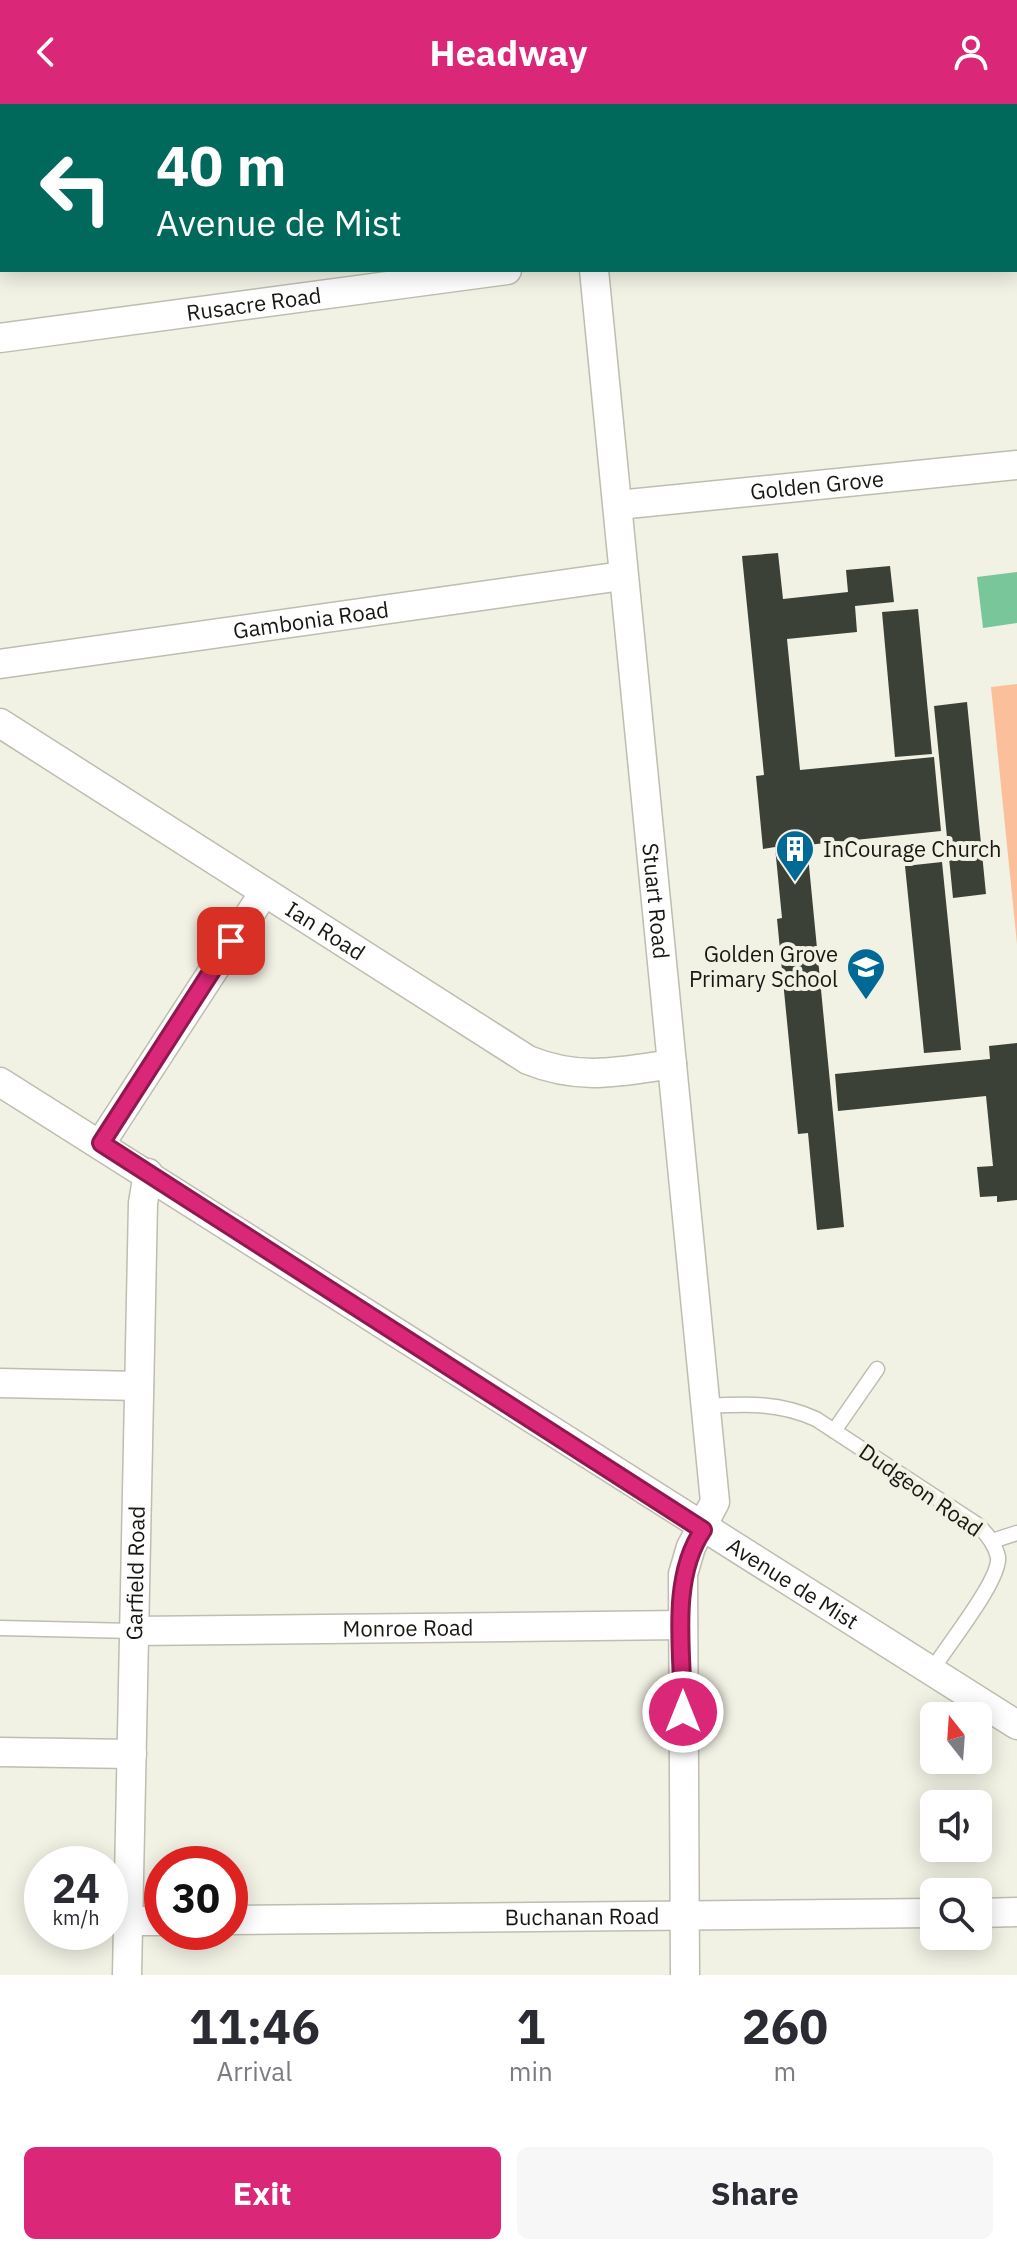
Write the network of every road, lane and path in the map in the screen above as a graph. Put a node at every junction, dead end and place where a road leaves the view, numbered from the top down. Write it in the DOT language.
graph roads {
  1 [pos="492,272"];
  2 [pos="594,272"];
  3 [pos="0,338"];
  4 [pos="1017,465"];
  5 [pos="618,505"];
  6 [pos="622,576"];
  7 [pos="0,664"];
  8 [pos="0,723"];
  9 [pos="263,894"];
  10 [pos="672,1064"];
  11 [pos="0,1082"];
  12 [pos="101,1143"];
  13 [pos="148,1173"];
  14 [pos="877,1369"];
  15 [pos="0,1383"];
  16 [pos="139,1386"];
  17 [pos="707,1406"];
  18 [pos="834,1431"];
  19 [pos="703,1530"];
  20 [pos="1017,1533"];
  21 [pos="992,1541"];
  22 [pos="683,1625"];
  23 [pos="0,1628"];
  24 [pos="134,1631"];
  25 [pos="931,1672"];
  26 [pos="1017,1725"];
  27 [pos="0,1752"];
  28 [pos="132,1754"];
  29 [pos="1017,1912"];
  30 [pos="920,1913"];
  31 [pos="992,1913"];
  32 [pos="684,1915"];
  33 [pos="248,1920"];
  34 [pos="128,1921"];
  35 [pos="144,1921"];
  36 [pos="127,1950"];
  37 [pos="127,1975"];
  38 [pos="685,1975"];
  1 -- 3 [label="street, Rusacre Road"];
  2 -- 5 [label="street, Stuart Road"];
  4 -- 5 [label="street, Golden Grove"];
  5 -- 6 [label="street, Stuart Road"];
  6 -- 7 [label="street, Gambonia Road"];
  6 -- 10 [label="street, Stuart Road"];
  8 -- 9 [label="street, Ian Road"];
  9 -- 10 [label="street, Ian Road"];
  9 -- 12 [label="street"];
  10 -- 17 [label="street, Stuart Road"];
  11 -- 12 [label="street, Avenue de Mist"];
  12 -- 13 [label="street, Avenue de Mist"];
  13 -- 16 [label="street, Garfield Road"];
  13 -- 19 [label="street, Avenue de Mist"];
  14 -- 18 [label="lane"];
  15 -- 16 [label="street"];
  16 -- 24 [label="street, Garfield Road"];
  17 -- 18 [label="lane, Dudgeon Road"];
  17 -- 19 [label="street, Stuart Road"];
  18 -- 21 [label="lane, Dudgeon Road"];
  19 -- 22 [label="street, Stuart Road"];
  19 -- 25 [label="street, Avenue de Mist"];
  20 -- 21 [label="lane"];
  21 -- 25 [label="lane, Dudgeon Road"];
  22 -- 24 [label="street, Monroe Road"];
  22 -- 32 [label="street, Stuart Road"];
  23 -- 24 [label="lane"];
  24 -- 28 [label="street, Garfield Road"];
  25 -- 26 [label="street, Avenue de Mist"];
  27 -- 28 [label="street"];
  28 -- 34 [label="street, Garfield Road"];
  29 -- 31 [label="street"];
  30 -- 32 [label="street, Buchanan Road"];
  32 -- 33 [label="street, Buchanan Road"];
  32 -- 38 [label="street, Stuart Road"];
  34 -- 35 [label="street"];
  36 -- 37 [label="street, Garfield Road"];
}
